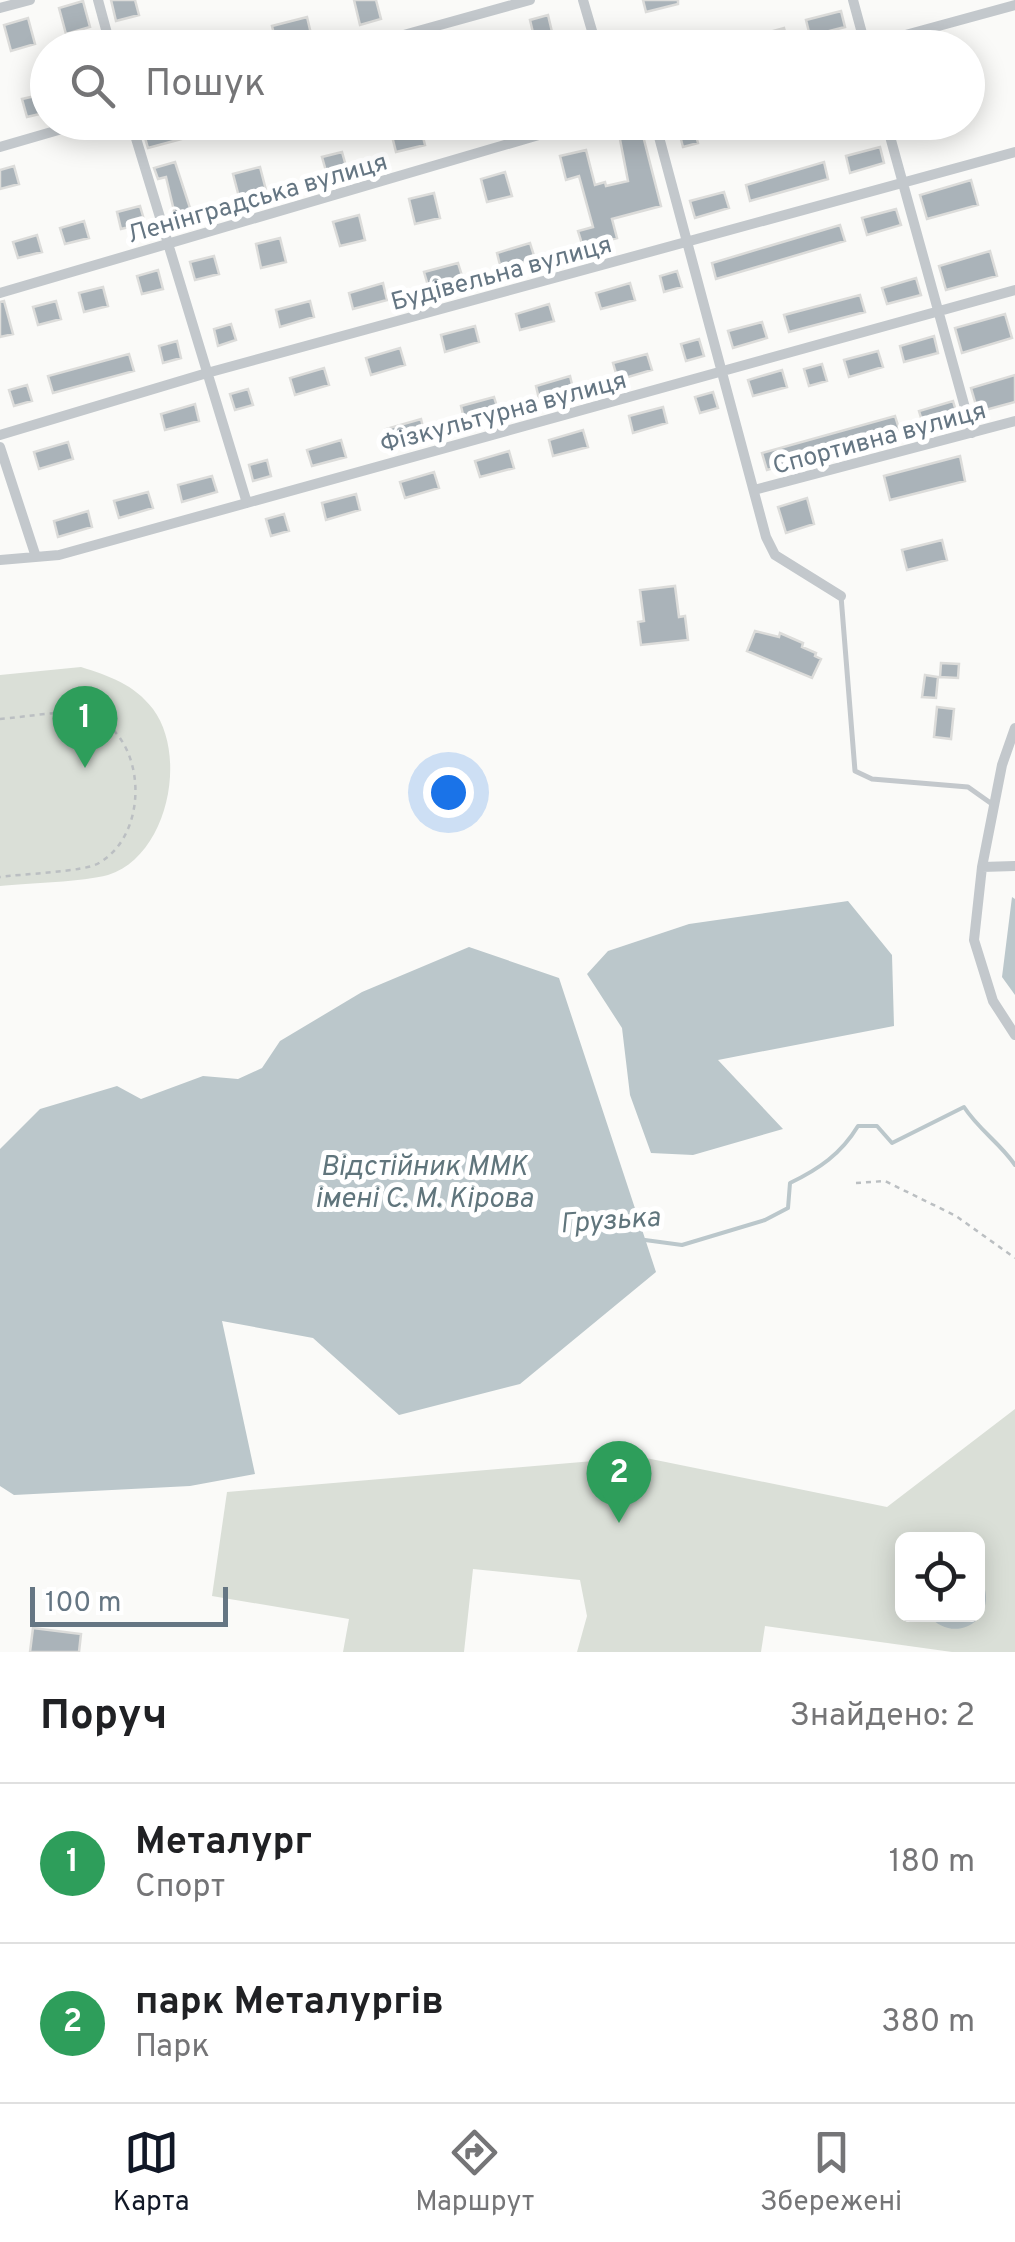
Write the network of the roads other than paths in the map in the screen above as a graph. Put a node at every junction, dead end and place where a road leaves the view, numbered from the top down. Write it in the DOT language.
graph roads {
  1 [pos="30,0"];
  2 [pos="98,0"];
  3 [pos="530,0"];
  4 [pos="582,0"];
  5 [pos="853,0"];
  6 [pos="1015,5"];
  7 [pos="0,8"];
  8 [pos="106,30"];
  9 [pos="422,30"];
  10 [pos="591,30"];
  11 [pos="859,30"];
  12 [pos="925,30"];
  13 [pos="30,138"];
  14 [pos="136,140"];
  15 [pos="523,140"];
  16 [pos="660,140"];
  17 [pos="891,140"];
  18 [pos="0,146"];
  19 [pos="1015,152"];
  20 [pos="902,182"];
  21 [pos="687,241"];
  22 [pos="168,244"];
  23 [pos="1015,290"];
  24 [pos="0,293"];
  25 [pos="938,311"];
  26 [pos="722,371"];
  27 [pos="208,374"];
  28 [pos="1015,421"];
  29 [pos="972,433"];
  30 [pos="0,434"];
  31 [pos="0,447"];
  32 [pos="754,490"];
  33 [pos="247,503"];
  34 [pos="36,556"];
  35 [pos="0,560"];
  36 [pos="841,596"];
  37 [pos="1015,728"];
  38 [pos="994,806"];
  39 [pos="1015,866"];
  40 [pos="982,867"];
  41 [pos="1015,1035"];
  1 -- 7 [label="street"];
  2 -- 8 [label="street"];
  3 -- 9 [label="street"];
  4 -- 10 [label="street"];
  5 -- 11 [label="street"];
  6 -- 12 [label="street"];
  13 -- 18 [label="street"];
  14 -- 22 [label="street"];
  15 -- 22 [label="street, Ленінградська вулиця"];
  16 -- 21 [label="street"];
  17 -- 20 [label="street"];
  19 -- 20 [label="street, Будівельна вулиця"];
  20 -- 21 [label="street, Будівельна вулиця"];
  20 -- 25 [label="street"];
  21 -- 26 [label="street"];
  21 -- 27 [label="street, Будівельна вулиця"];
  22 -- 24 [label="street, Ленінградська вулиця"];
  22 -- 27 [label="street"];
  23 -- 25 [label="street, Фiзкультурна вулиця"];
  25 -- 26 [label="street, Фiзкультурна вулиця"];
  25 -- 29 [label="street"];
  26 -- 32 [label="street"];
  26 -- 33 [label="street, Фiзкультурна вулиця"];
  27 -- 30 [label="street, Будівельна вулиця"];
  27 -- 33 [label="street"];
  28 -- 29 [label="street, Спортивна вулиця"];
  29 -- 32 [label="street, Спортивна вулиця"];
  31 -- 34 [label="street"];
  32 -- 36 [label="street"];
  33 -- 34 [label="street, Фiзкультурна вулиця"];
  34 -- 35 [label="street, Фiзкультурна вулиця"];
  36 -- 38 [label="lane"];
  37 -- 38 [label="street"];
  38 -- 40 [label="street"];
  39 -- 40 [label="street"];
  40 -- 41 [label="street"];
}
